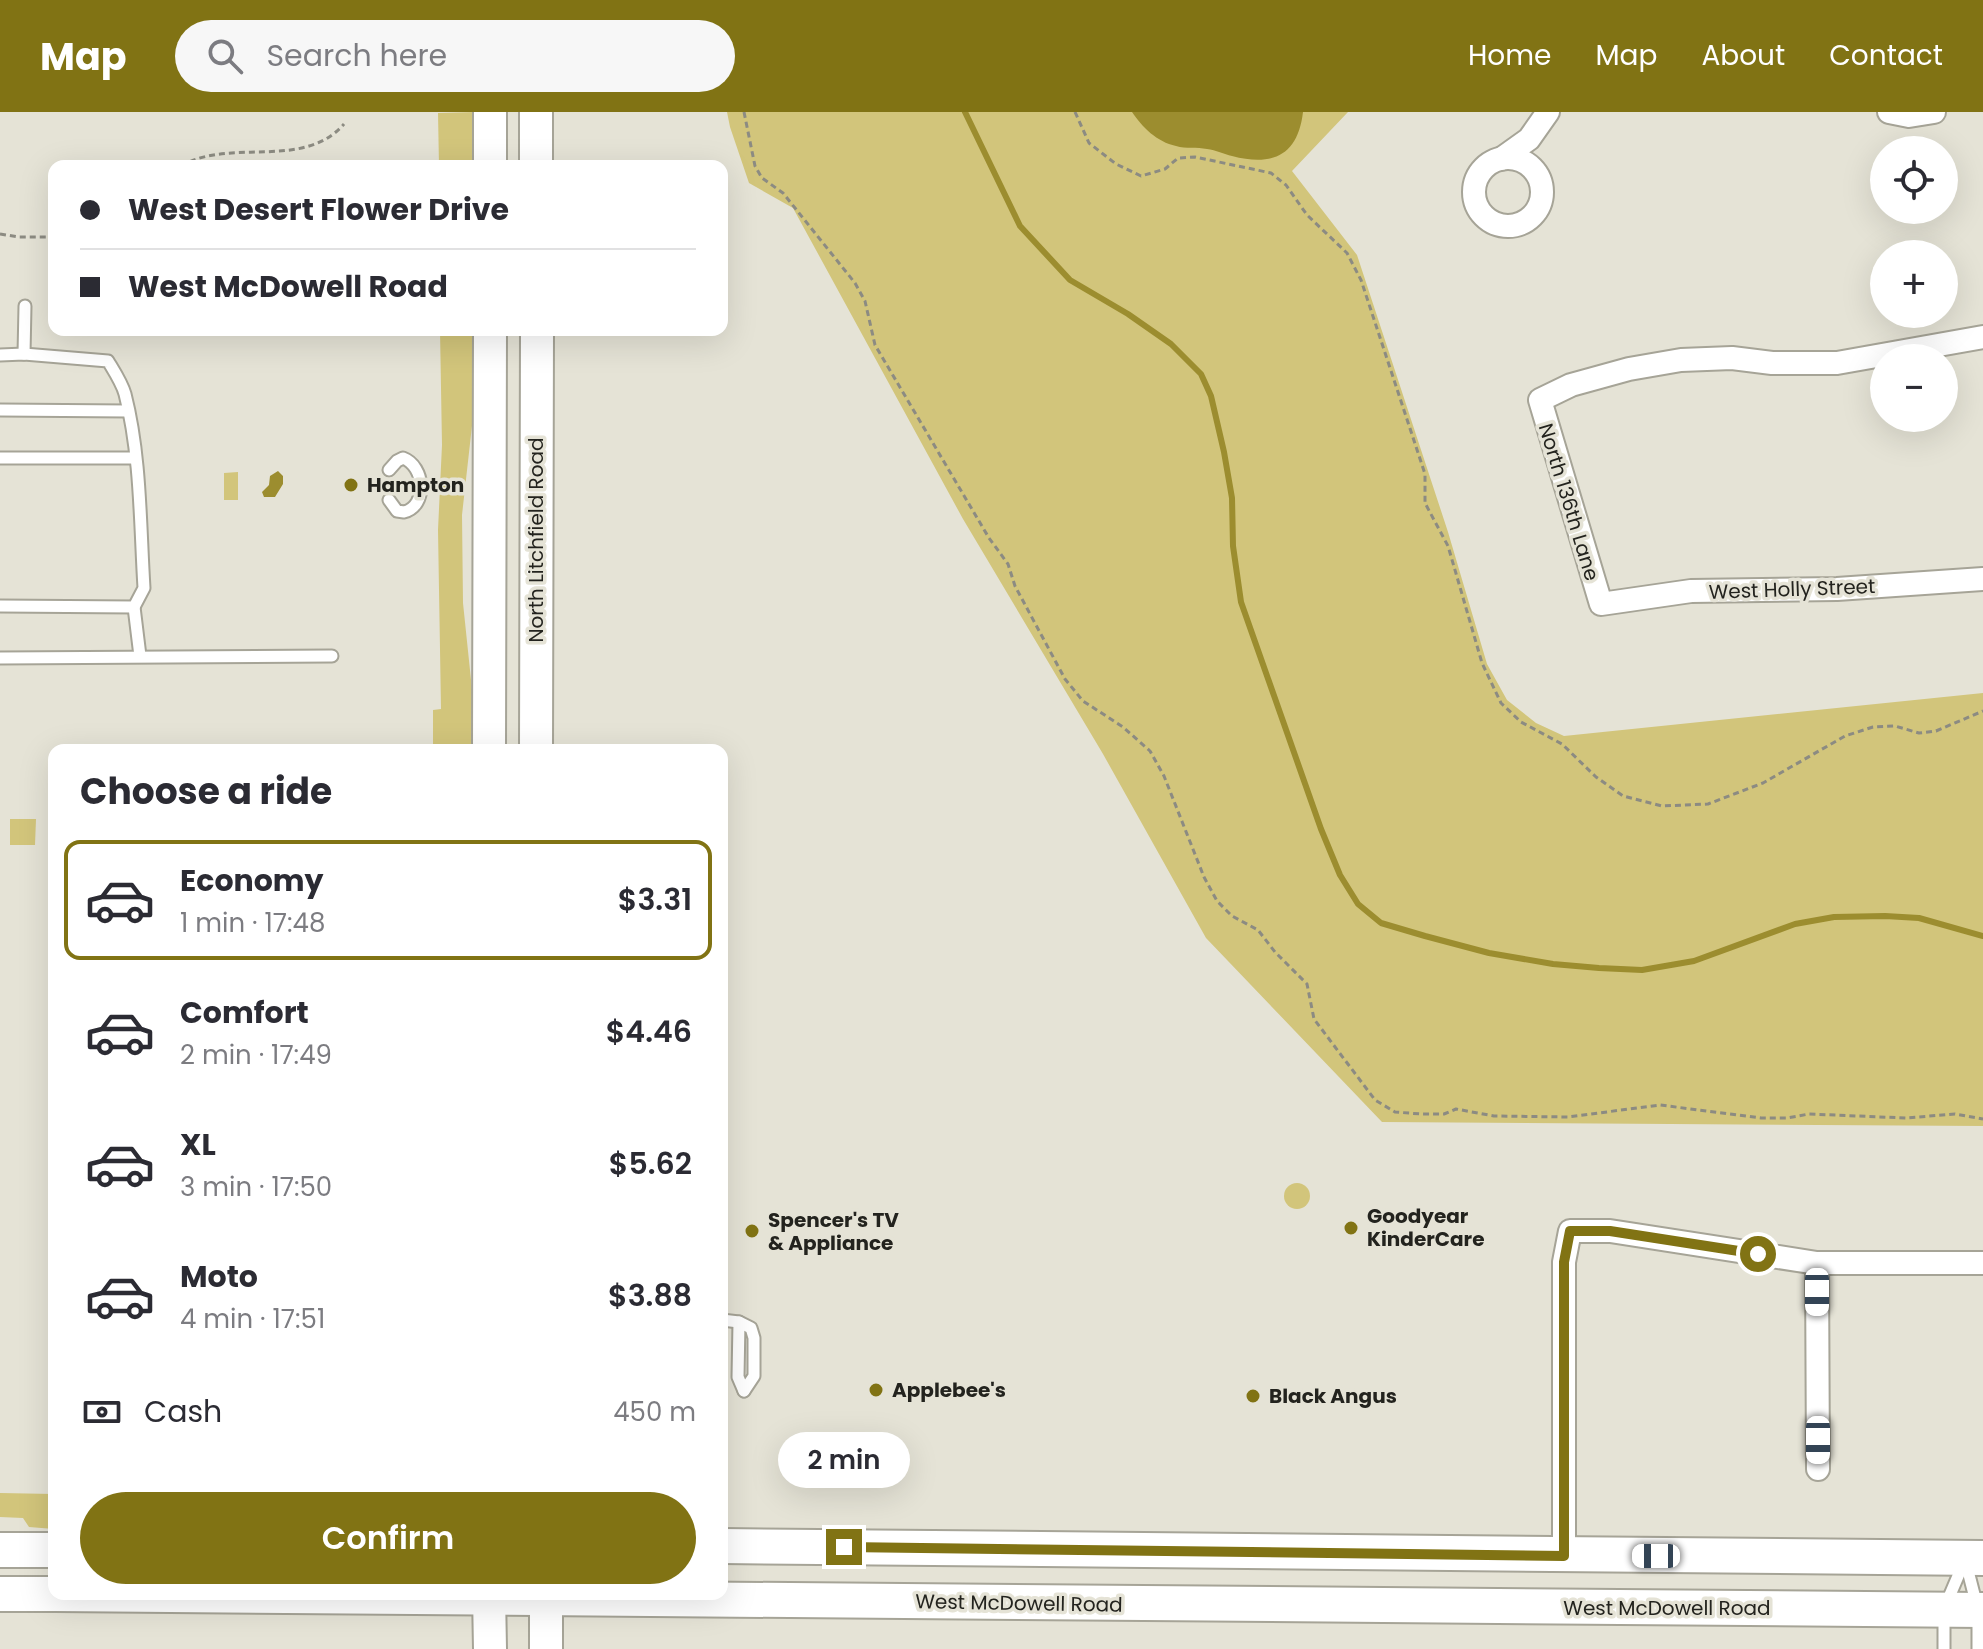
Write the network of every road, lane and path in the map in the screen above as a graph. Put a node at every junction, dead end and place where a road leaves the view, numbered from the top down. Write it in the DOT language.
graph roads {
  1 [pos="490,112"];
  2 [pos="510,112"];
  3 [pos="536,112"];
  4 [pos="744,112"];
  5 [pos="1075,112"];
  6 [pos="1548,112"];
  7 [pos="1889,112"];
  8 [pos="1934,112"];
  9 [pos="344,124"];
  10 [pos="1529,139"];
  11 [pos="1501,159"];
  12 [pos="193,160"];
  13 [pos="492,160"];
  14 [pos="536,160"];
  15 [pos="1534,171"];
  16 [pos="0,234"];
  17 [pos="48,237"];
  18 [pos="25,306"];
  19 [pos="490,336"];
  20 [pos="537,336"];
  21 [pos="1983,337"];
  22 [pos="24,354"];
  23 [pos="0,355"];
  24 [pos="0,410"];
  25 [pos="128,411"];
  26 [pos="0,458"];
  27 [pos="135,458"];
  28 [pos="389,470"];
  29 [pos="389,500"];
  30 [pos="1983,579"];
  31 [pos="1601,604"];
  32 [pos="0,606"];
  33 [pos="134,607"];
  34 [pos="140,656"];
  35 [pos="332,656"];
  36 [pos="490,657"];
  37 [pos="0,658"];
  38 [pos="535,658"];
  39 [pos="1983,711"];
  40 [pos="489,744"];
  41 [pos="536,744"];
  42 [pos="1983,1119"];
  43 [pos="1817,1263"];
  44 [pos="1983,1263"];
  45 [pos="728,1321"];
  46 [pos="744,1391"];
  47 [pos="1818,1469"];
  48 [pos="728,1546"];
  49 [pos="0,1550"];
  50 [pos="48,1550"];
  51 [pos="1143,1551"];
  52 [pos="1564,1556"];
  53 [pos="1974,1558"];
  54 [pos="0,1594"];
  55 [pos="48,1594"];
  56 [pos="728,1598"];
  57 [pos="489,1600"];
  58 [pos="546,1600"];
  59 [pos="1144,1604"];
  60 [pos="1944,1609"];
  61 [pos="1980,1610"];
  62 [pos="490,1649"];
  63 [pos="546,1649"];
  64 [pos="1944,1649"];
  65 [pos="1978,1649"];
  1 -- 13 [label="main road"];
  2 -- 14 [label="main road"];
  3 -- 14 [label="main road"];
  4 -- 42 [label="path"];
  5 -- 39 [label="path"];
  6 -- 10 [label="street"];
  7 -- 8 [label="street"];
  9 -- 12 [label="path"];
  10 -- 11 [label="street"];
  10 -- 15 [label="street"];
  11 -- 15 [label="street"];
  11 -- 15 [label="street"];
  16 -- 17 [label="path"];
  18 -- 22 [label="lane"];
  19 -- 36 [label="main road"];
  20 -- 38 [label="main road, North Litchfield Road"];
  21 -- 31 [label="street, North 136th Lane"];
  22 -- 23 [label="lane"];
  22 -- 25 [label="lane"];
  24 -- 25 [label="lane"];
  25 -- 27 [label="lane"];
  26 -- 27 [label="lane"];
  27 -- 33 [label="lane"];
  28 -- 29 [label="lane"];
  30 -- 31 [label="street, West Holly Street"];
  32 -- 33 [label="lane"];
  33 -- 34 [label="lane"];
  34 -- 35 [label="lane"];
  34 -- 37 [label="lane"];
  36 -- 38 [label="main road"];
  36 -- 40 [label="main road"];
  38 -- 41 [label="main road, North Litchfield Road"];
  43 -- 44 [label="street"];
  43 -- 47 [label="street"];
  43 -- 52 [label="street"];
  45 -- 46 [label="lane"];
  48 -- 51 [label="main road"];
  49 -- 50 [label="main road"];
  51 -- 52 [label="main road"];
  51 -- 59 [label="main road"];
  52 -- 53 [label="main road"];
  53 -- 60 [label="lane"];
  53 -- 61 [label="lane"];
  54 -- 55 [label="main road, West McDowell Road"];
  56 -- 59 [label="main road, West McDowell Road"];
  57 -- 62 [label="main road"];
  58 -- 63 [label="main road"];
  59 -- 60 [label="main road, West McDowell Road"];
  60 -- 61 [label="main road, West McDowell Road"];
  60 -- 64 [label="lane"];
  61 -- 65 [label="lane"];
}
